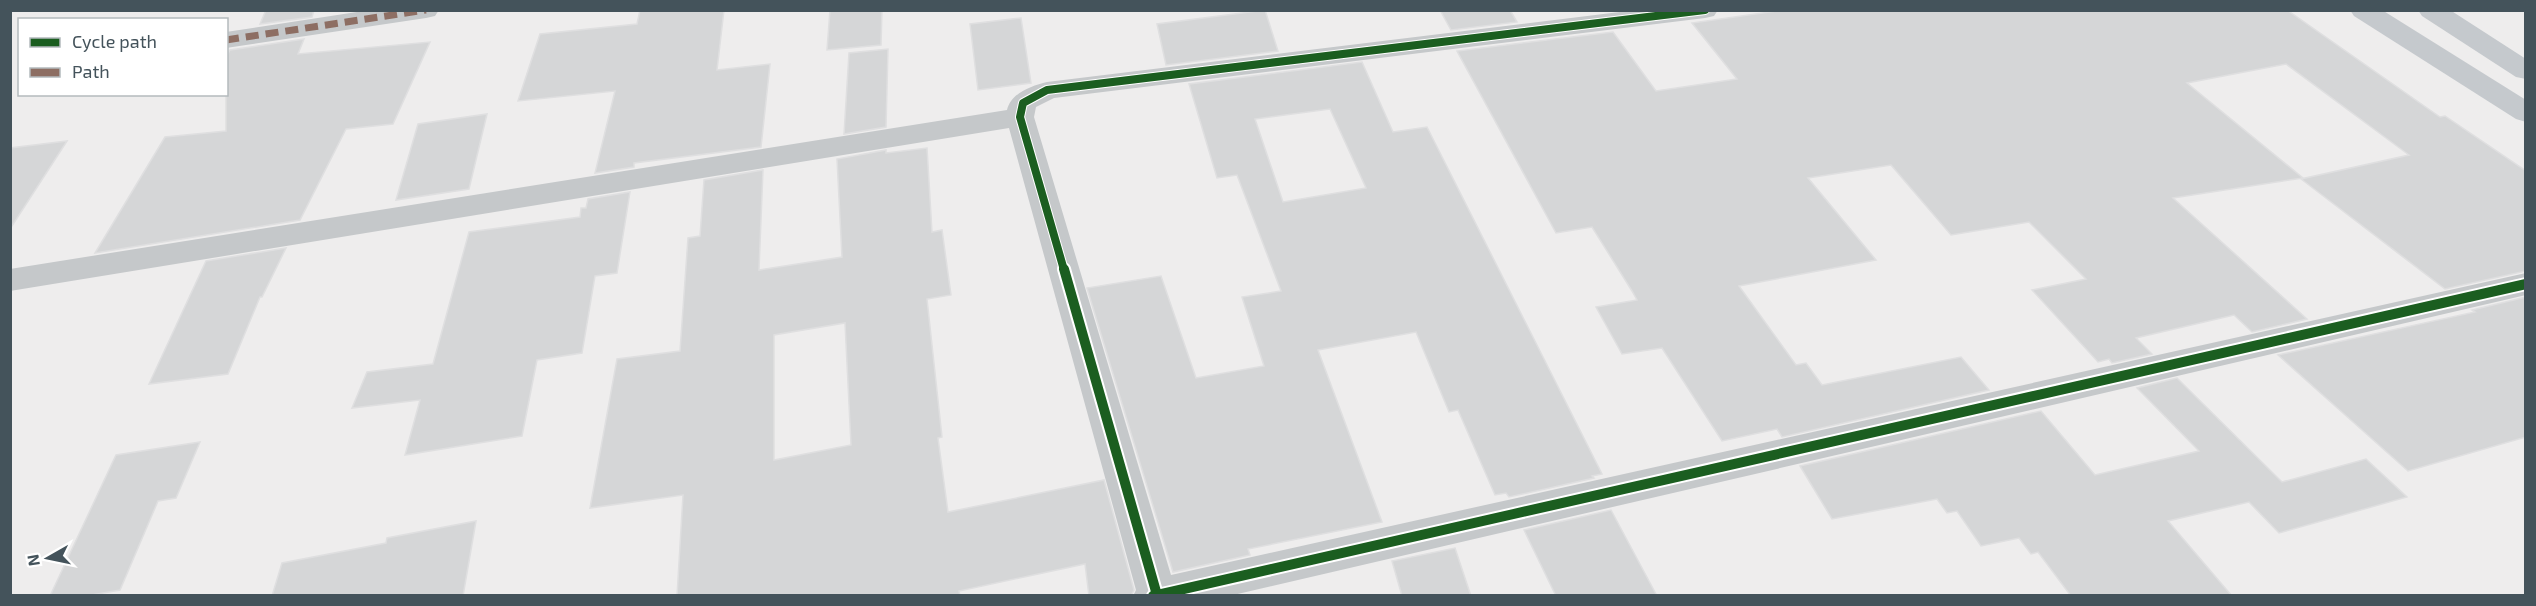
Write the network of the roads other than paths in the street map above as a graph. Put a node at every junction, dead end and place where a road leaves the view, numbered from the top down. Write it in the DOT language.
graph roads {
  1 [pos="426,10"];
  2 [pos="1705,10"];
  3 [pos="2362,10"];
  4 [pos="2432,10"];
  5 [pos="228,40"];
  6 [pos="2526,71"];
  7 [pos="2526,113"];
  8 [pos="1020,117"];
  9 [pos="14,284"];
  10 [pos="2526,284"];
  11 [pos="1155,595"];
  1 -- 5 [label="street"];
  2 -- 8 [label="street"];
  3 -- 7 [label="main road"];
  4 -- 6 [label="main road"];
  8 -- 9 [label="street"];
  8 -- 11 [label="street"];
  10 -- 11 [label="street"];
}
